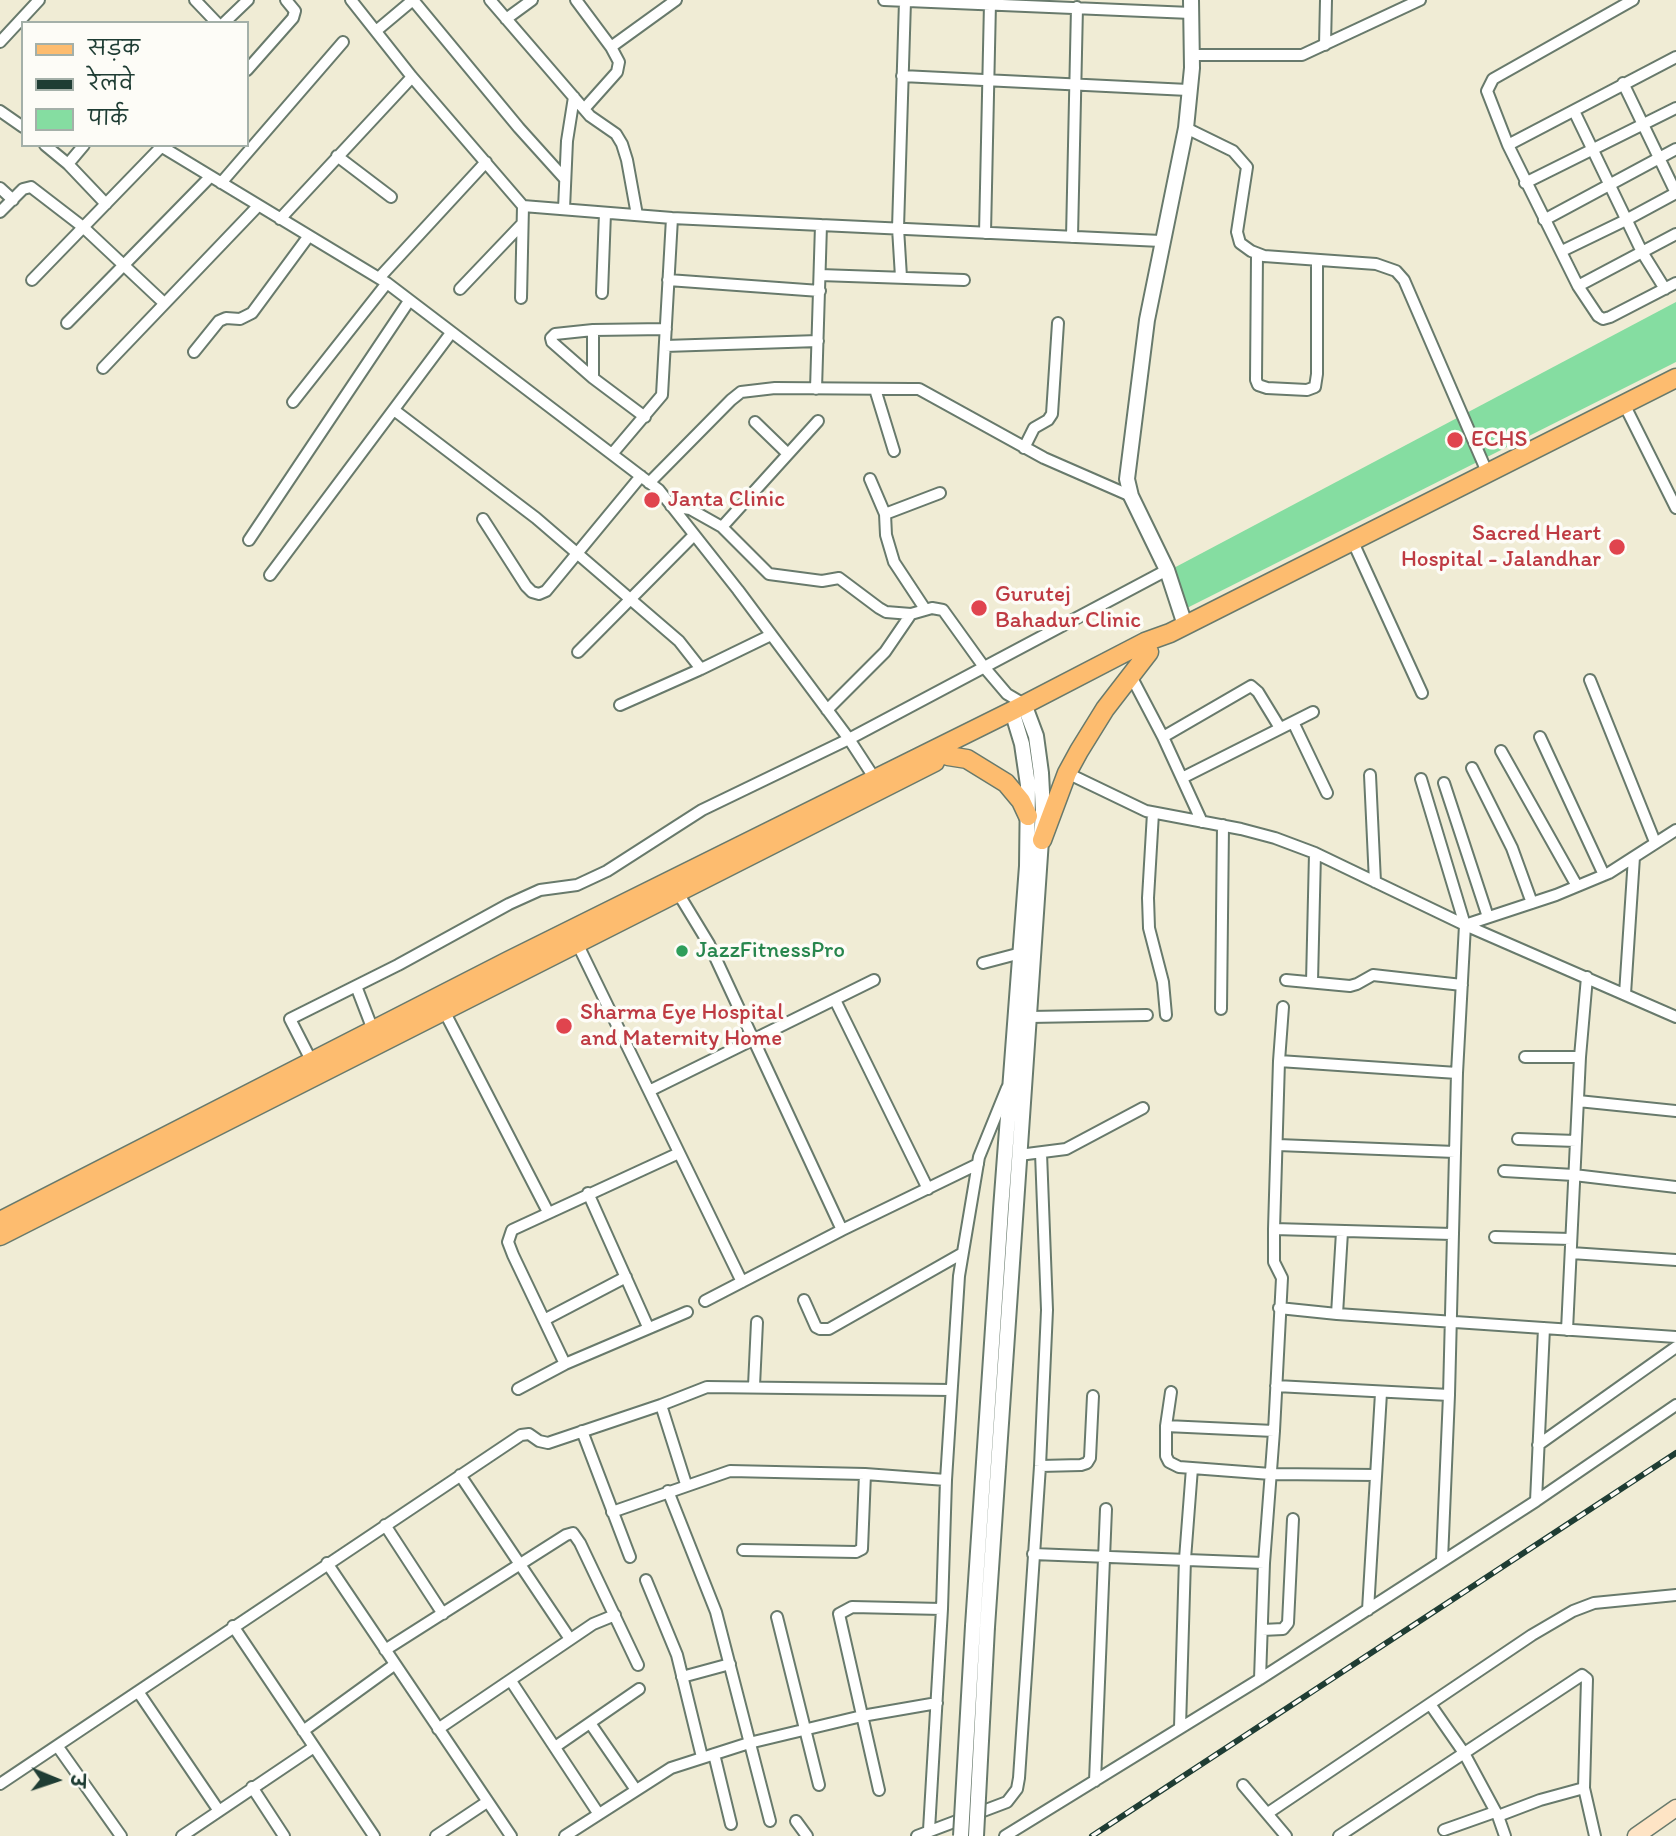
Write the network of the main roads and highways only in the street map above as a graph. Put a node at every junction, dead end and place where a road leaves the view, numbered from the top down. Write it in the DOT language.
graph roads {
  1 [pos="1676,378"];
  2 [pos="1178,629"];
  3 [pos="1149,652"];
  4 [pos="1017,709"];
  5 [pos="948,756"];
  6 [pos="1028,816"];
  7 [pos="1042,840"];
  8 [pos="440,1004"];
  9 [pos="0,1221"];
  10 [pos="0,1236"];
  11 [pos="1676,1808"];
  12 [pos="1636,1836"];
  1 -- 2 [label="main road"];
  2 -- 3 [label="main road"];
  2 -- 4 [label="main road"];
  3 -- 4 [label="main road"];
  3 -- 7 [label="main road"];
  4 -- 5 [label="main road"];
  4 -- 8 [label="main road"];
  5 -- 6 [label="main road"];
  5 -- 8 [label="main road"];
  8 -- 9 [label="main road"];
  8 -- 10 [label="main road"];
  11 -- 12 [label="main road"];
}
